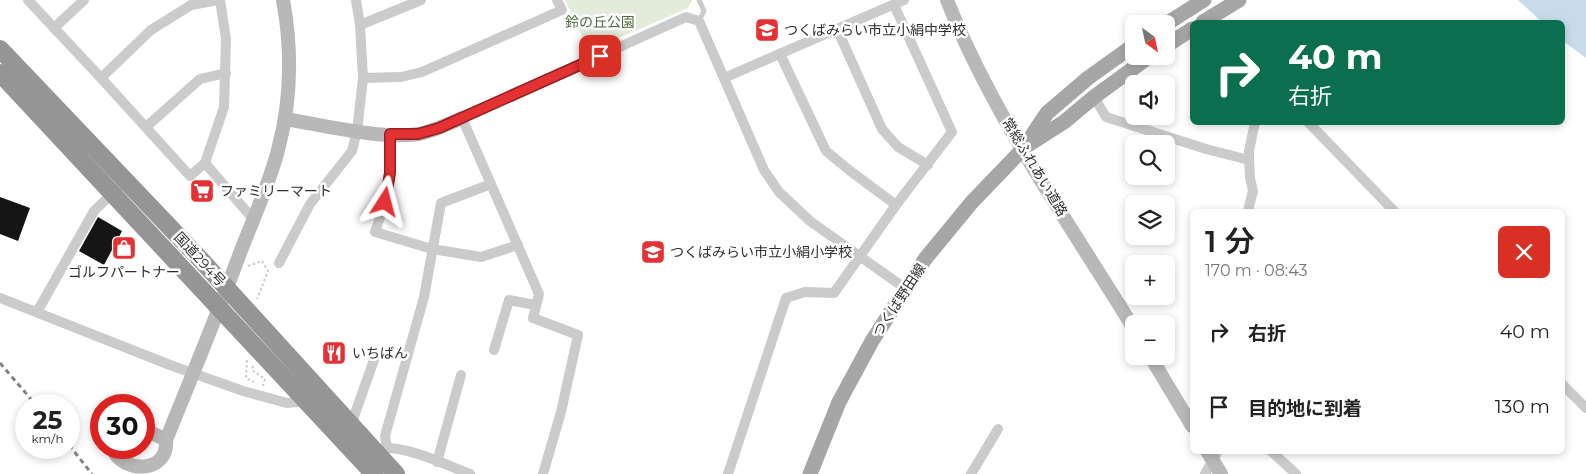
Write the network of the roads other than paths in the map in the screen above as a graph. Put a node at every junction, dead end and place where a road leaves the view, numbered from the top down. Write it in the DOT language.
graph roads {
  1 [pos="28,0"];
  2 [pos="84,0"];
  3 [pos="219,0"];
  4 [pos="283,0"];
  5 [pos="356,0"];
  6 [pos="421,0"];
  7 [pos="557,0"];
  8 [pos="699,0"];
  9 [pos="904,0"];
  10 [pos="947,0"];
  11 [pos="1204,0"];
  12 [pos="1239,0"];
  13 [pos="894,4"];
  14 [pos="1175,18"];
  15 [pos="1206,20"];
  16 [pos="700,21"];
  17 [pos="360,26"];
  18 [pos="54,28"];
  19 [pos="837,29"];
  20 [pos="1190,30"];
  21 [pos="1175,40"];
  22 [pos="0,49"];
  23 [pos="1125,51"];
  24 [pos="780,54"];
  25 [pos="1138,65"];
  26 [pos="0,73"];
  27 [pos="226,73"];
  28 [pos="101,78"];
  29 [pos="363,78"];
  30 [pos="724,78"];
  31 [pos="1094,97"];
  32 [pos="285,118"];
  33 [pos="462,118"];
  34 [pos="1254,125"];
  35 [pos="1311,125"];
  36 [pos="146,127"];
  37 [pos="357,131"];
  38 [pos="390,134"];
  39 [pos="1023,149"];
  40 [pos="1249,160"];
  41 [pos="205,162"];
  42 [pos="928,165"];
  43 [pos="126,180"];
  44 [pos="491,184"];
  45 [pos="112,194"];
  46 [pos="896,205"];
  47 [pos="1248,209"];
  48 [pos="1392,209"];
  49 [pos="253,220"];
  50 [pos="518,245"];
  51 [pos="432,249"];
  52 [pos="860,258"];
  53 [pos="279,263"];
  54 [pos="228,289"];
  55 [pos="906,289"];
  56 [pos="0,298"];
  57 [pos="535,306"];
  58 [pos="220,310"];
  59 [pos="37,312"];
  60 [pos="1125,315"];
  61 [pos="494,350"];
  62 [pos="375,358"];
  63 [pos="1155,365"];
  64 [pos="193,373"];
  65 [pos="461,375"];
  66 [pos="1565,387"];
  67 [pos="306,401"];
  68 [pos="1586,408"];
  69 [pos="1190,423"];
  70 [pos="351,425"];
  71 [pos="998,429"];
  72 [pos="155,434"];
  73 [pos="166,440"];
  74 [pos="380,449"];
  75 [pos="1213,454"];
  76 [pos="1274,454"];
  77 [pos="118,459"];
  78 [pos="437,462"];
  79 [pos="149,473"];
  80 [pos="374,474"];
  81 [pos="396,474"];
  82 [pos="470,474"];
  83 [pos="543,474"];
  84 [pos="728,474"];
  85 [pos="810,474"];
  86 [pos="971,474"];
  87 [pos="1205,474"];
  88 [pos="1221,474"];
  89 [pos="1296,474"];
  1 -- 18 [label="street"];
  2 -- 18 [label="street"];
  3 -- 27 [label="street"];
  3 -- 28 [label="street"];
  4 -- 32 [label="street"];
  5 -- 17 [label="street"];
  6 -- 17 [label="street"];
  7 -- 29 [label="street"];
  8 -- 16 [label="lane"];
  9 -- 13 [label="street"];
  10 -- 39 [label="street, 常総ふれあい道路"];
  11 -- 14 [label="main road"];
  12 -- 15 [label="main road"];
  13 -- 19 [label="street"];
  13 -- 42 [label="street"];
  16 -- 30 [label="street"];
  16 -- 33 [label="street"];
  17 -- 29 [label="street"];
  18 -- 28 [label="street"];
  19 -- 24 [label="street"];
  19 -- 42 [label="street"];
  20 -- 21 [label="main road"];
  22 -- 43 [label="highway, 国道294号"];
  23 -- 39 [label="main road, つくば野田線"];
  24 -- 30 [label="street"];
  24 -- 46 [label="street"];
  25 -- 31 [label="main road, つくば野田線"];
  26 -- 45 [label="highway, 国道294号"];
  27 -- 36 [label="street"];
  27 -- 41 [label="street"];
  28 -- 36 [label="street"];
  29 -- 37 [label="street"];
  30 -- 52 [label="street"];
  31 -- 39 [label="main road, つくば野田線"];
  31 -- 40 [label="street"];
  32 -- 37 [label="street"];
  32 -- 49 [label="street"];
  33 -- 38 [label="street"];
  33 -- 44 [label="street"];
  34 -- 40 [label="street"];
  35 -- 48 [label="street"];
  36 -- 41 [label="street"];
  37 -- 38 [label="street"];
  37 -- 53 [label="street"];
  38 -- 51 [label="street"];
  39 -- 55 [label="main road, つくば野田線"];
  39 -- 60 [label="street, 常総ふれあい道路"];
  40 -- 47 [label="street"];
  41 -- 49 [label="street"];
  42 -- 46 [label="street"];
  43 -- 45 [label="street"];
  43 -- 54 [label="highway, 国道294号"];
  44 -- 50 [label="street"];
  44 -- 51 [label="street"];
  45 -- 58 [label="highway, 国道294号"];
  45 -- 59 [label="street"];
  46 -- 52 [label="street"];
  49 -- 54 [label="street"];
  50 -- 51 [label="street"];
  50 -- 57 [label="street"];
  51 -- 74 [label="street"];
  52 -- 55 [label="street"];
  52 -- 84 [label="street"];
  54 -- 58 [label="street"];
  54 -- 70 [label="highway, 国道294号"];
  55 -- 85 [label="main road, つくば野田線"];
  56 -- 59 [label="street"];
  57 -- 61 [label="street"];
  57 -- 83 [label="street"];
  58 -- 64 [label="street"];
  58 -- 67 [label="highway, 国道294号"];
  59 -- 64 [label="street"];
  62 -- 70 [label="street"];
  63 -- 69 [label="street"];
  64 -- 67 [label="street"];
  64 -- 73 [label="street"];
  65 -- 78 [label="street"];
  66 -- 68 [label="street"];
  67 -- 80 [label="highway, 国道294号"];
  70 -- 74 [label="highway, 国道294号"];
  71 -- 86 [label="street"];
  72 -- 73 [label="street"];
  73 -- 79 [label="street"];
  74 -- 78 [label="street"];
  74 -- 81 [label="highway, 国道294号"];
  75 -- 87 [label="street"];
  75 -- 88 [label="street"];
  76 -- 89 [label="street"];
  77 -- 79 [label="street"];
  78 -- 82 [label="street"];
}
